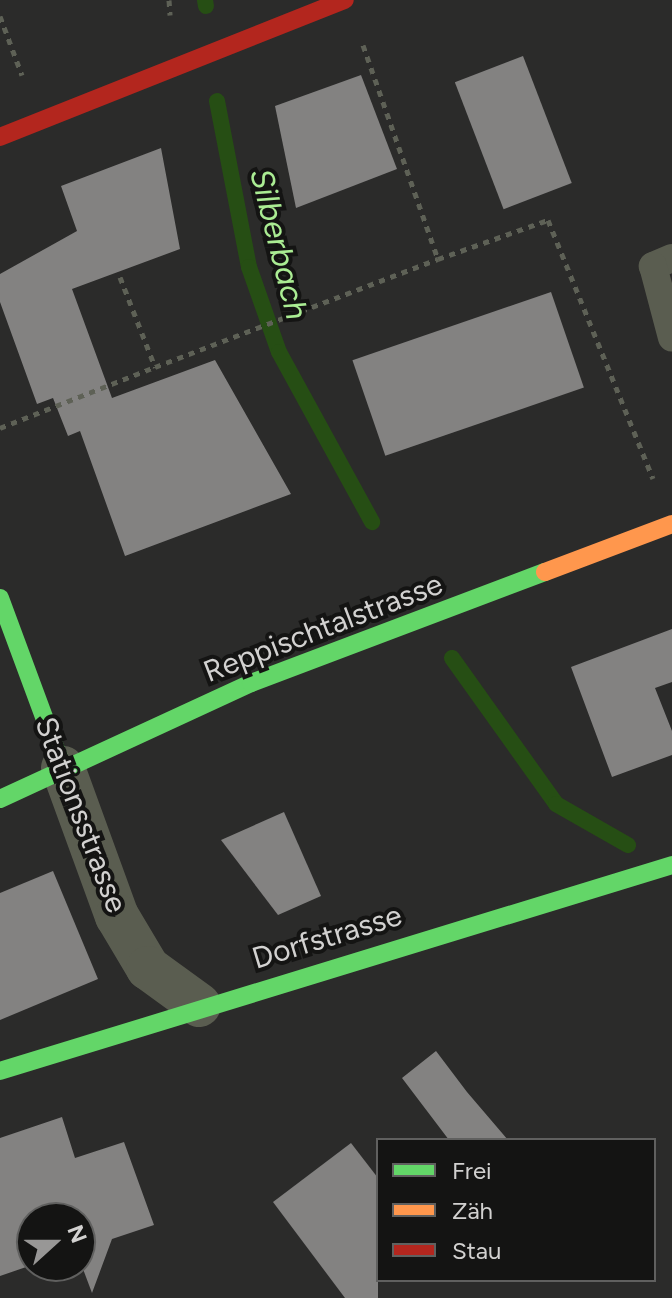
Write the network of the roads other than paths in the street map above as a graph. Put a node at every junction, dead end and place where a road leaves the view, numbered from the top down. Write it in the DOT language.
graph roads {
  1 [pos="345,0"];
  2 [pos="0,137"];
  3 [pos="672,258"];
  4 [pos="672,338"];
  5 [pos="672,524"];
  6 [pos="0,598"];
  7 [pos="63,768"];
  8 [pos="0,799"];
  9 [pos="672,865"];
  10 [pos="199,1005"];
  11 [pos="0,1071"];
  1 -- 2 [label="street"];
  3 -- 4 [label="lane"];
  5 -- 7 [label="street, Reppischtalstrasse"];
  6 -- 7 [label="street, Stationsstrasse"];
  7 -- 8 [label="street, Reppischtalstrasse"];
  7 -- 10 [label="street, Stationsstrasse"];
  9 -- 10 [label="street, Dorfstrasse"];
  10 -- 11 [label="street, Dorfstrasse"];
}
